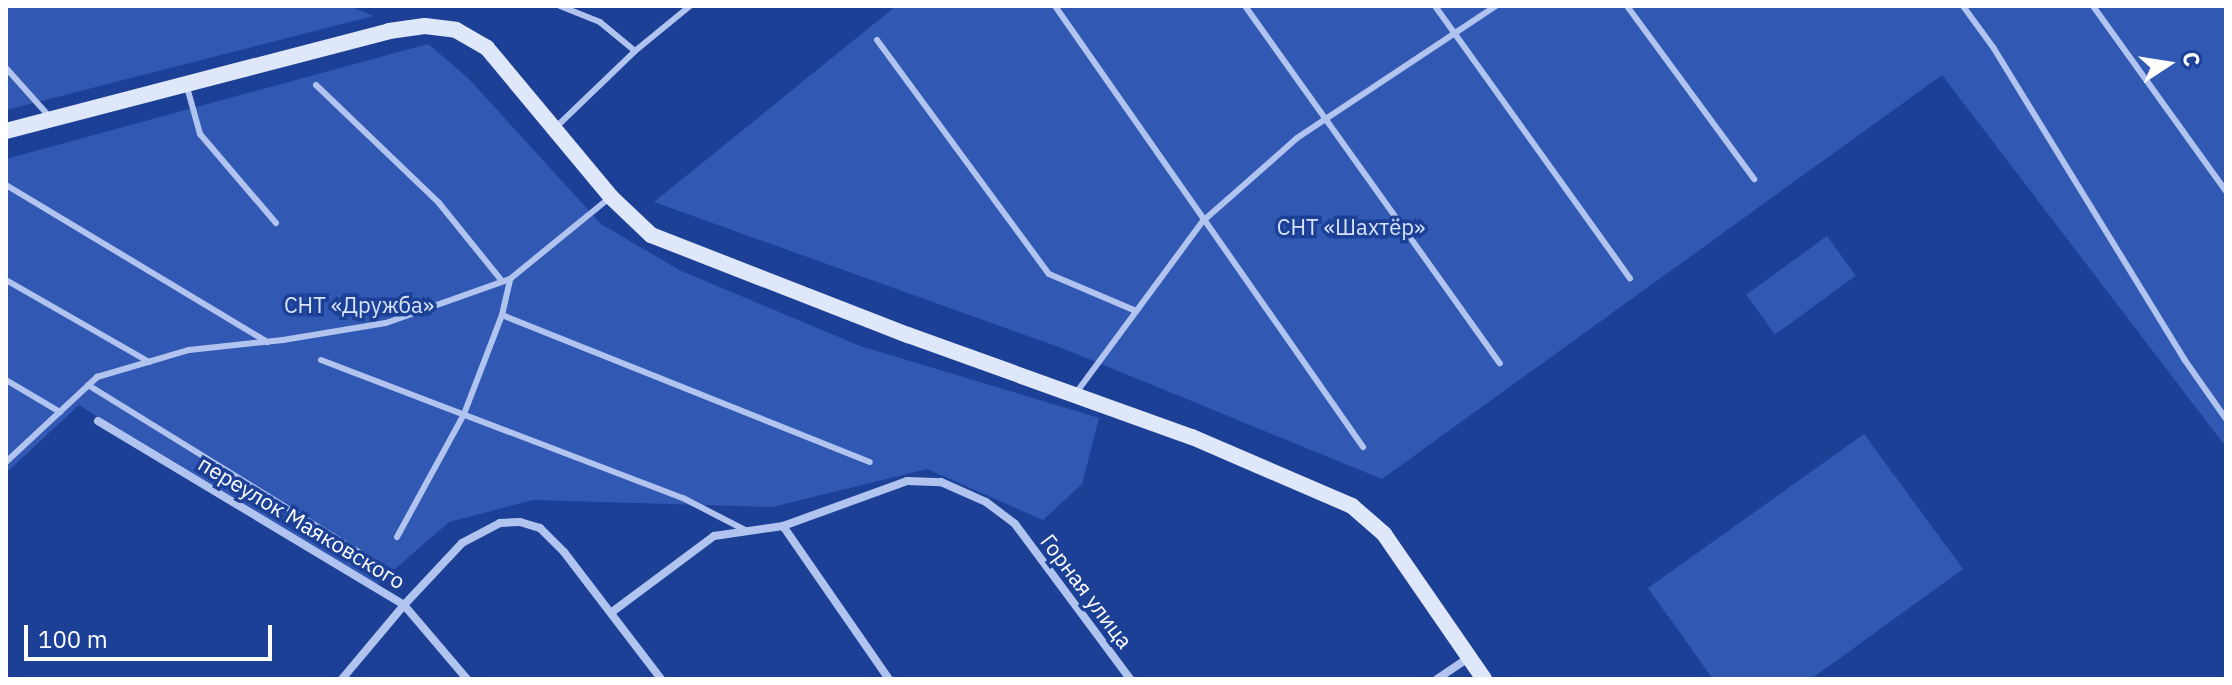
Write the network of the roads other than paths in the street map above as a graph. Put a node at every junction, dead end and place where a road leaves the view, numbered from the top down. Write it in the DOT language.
graph roads {
  1 [pos="560,6"];
  2 [pos="690,6"];
  3 [pos="1055,6"];
  4 [pos="1245,6"];
  5 [pos="1435,6"];
  6 [pos="1496,6"];
  7 [pos="1627,6"];
  8 [pos="1963,6"];
  9 [pos="2093,6"];
  10 [pos="1454,34"];
  11 [pos="877,40"];
  12 [pos="635,51"];
  13 [pos="6,68"];
  14 [pos="186,84"];
  15 [pos="316,85"];
  16 [pos="51,118"];
  17 [pos="1325,119"];
  18 [pos="554,129"];
  19 [pos="6,131"];
  20 [pos="1754,179"];
  21 [pos="6,185"];
  22 [pos="2226,191"];
  23 [pos="611,197"];
  24 [pos="1203,221"];
  25 [pos="276,223"];
  26 [pos="1630,278"];
  27 [pos="6,280"];
  28 [pos="506,280"];
  29 [pos="1136,311"];
  30 [pos="502,315"];
  31 [pos="267,342"];
  32 [pos="321,360"];
  33 [pos="149,362"];
  34 [pos="1500,363"];
  35 [pos="6,380"];
  36 [pos="88,385"];
  37 [pos="1076,393"];
  38 [pos="60,412"];
  39 [pos="464,414"];
  40 [pos="2226,419"];
  41 [pos="98,421"];
  42 [pos="1363,447"];
  43 [pos="6,462"];
  44 [pos="870,462"];
  45 [pos="783,526"];
  46 [pos="747,531"];
  47 [pos="397,537"];
  48 [pos="376,563"];
  49 [pos="404,605"];
  50 [pos="612,612"];
  51 [pos="1468,658"];
  52 [pos="342,679"];
  53 [pos="467,679"];
  54 [pos="661,679"];
  55 [pos="889,679"];
  56 [pos="1130,679"];
  57 [pos="1437,679"];
  58 [pos="1484,679"];
  1 -- 12 [label="lane"];
  2 -- 12 [label="lane"];
  3 -- 24 [label="lane"];
  4 -- 17 [label="lane"];
  5 -- 10 [label="lane"];
  6 -- 10 [label="lane"];
  7 -- 20 [label="lane"];
  8 -- 40 [label="lane"];
  9 -- 22 [label="lane"];
  10 -- 17 [label="lane"];
  10 -- 26 [label="lane"];
  11 -- 29 [label="lane"];
  12 -- 18 [label="lane"];
  13 -- 16 [label="lane"];
  14 -- 16 [label="main road"];
  14 -- 18 [label="main road"];
  14 -- 25 [label="lane"];
  15 -- 28 [label="lane"];
  16 -- 19 [label="main road"];
  17 -- 24 [label="lane"];
  17 -- 34 [label="lane"];
  18 -- 23 [label="main road"];
  21 -- 31 [label="lane"];
  23 -- 28 [label="lane"];
  23 -- 37 [label="main road"];
  24 -- 29 [label="lane"];
  24 -- 42 [label="lane"];
  27 -- 33 [label="lane"];
  28 -- 30 [label="lane"];
  28 -- 31 [label="lane"];
  29 -- 37 [label="lane"];
  30 -- 39 [label="lane"];
  30 -- 44 [label="lane"];
  31 -- 33 [label="lane"];
  32 -- 39 [label="lane"];
  33 -- 36 [label="lane"];
  35 -- 38 [label="lane"];
  36 -- 38 [label="lane"];
  36 -- 48 [label="lane"];
  37 -- 51 [label="main road"];
  38 -- 43 [label="lane"];
  39 -- 46 [label="lane"];
  39 -- 47 [label="lane"];
  41 -- 49 [label="street, переулок Маяковского"];
  45 -- 46 [label="street, Горная улица"];
  45 -- 55 [label="street"];
  45 -- 56 [label="street, Горная улица"];
  46 -- 50 [label="street, Горная улица"];
  49 -- 50 [label="street"];
  49 -- 52 [label="street"];
  49 -- 53 [label="street, переулок Маяковского"];
  50 -- 54 [label="street"];
  51 -- 57 [label="street"];
  51 -- 58 [label="main road"];
}
